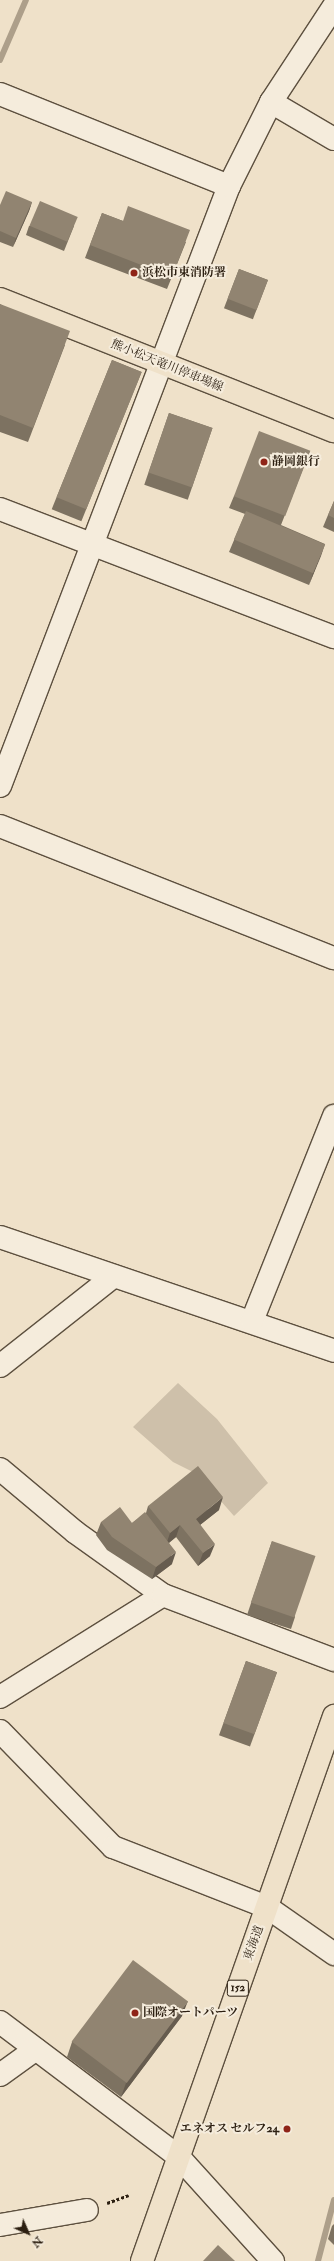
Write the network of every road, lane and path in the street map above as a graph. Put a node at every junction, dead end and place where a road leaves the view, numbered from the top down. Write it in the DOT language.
graph roads {
  1 [pos="334,6"];
  2 [pos="0,94"];
  3 [pos="271,102"];
  4 [pos="334,139"];
  5 [pos="229,186"];
  6 [pos="0,299"];
  7 [pos="161,364"];
  8 [pos="334,431"];
  9 [pos="0,509"];
  10 [pos="92,545"];
  11 [pos="334,637"];
  12 [pos="0,786"];
  13 [pos="0,826"];
  14 [pos="334,958"];
  15 [pos="334,1116"];
  16 [pos="0,1237"];
  17 [pos="114,1276"];
  18 [pos="252,1321"];
  19 [pos="334,1351"];
  20 [pos="0,1366"];
  21 [pos="0,1469"];
  22 [pos="163,1595"];
  23 [pos="334,1660"];
  24 [pos="0,1697"];
  25 [pos="334,1716"];
  26 [pos="0,1731"];
  27 [pos="267,1907"];
  28 [pos="334,1954"];
  29 [pos="0,2022"];
  30 [pos="36,2049"];
  31 [pos="0,2075"];
  32 [pos="178,2156"];
  33 [pos="130,2195"];
  34 [pos="88,2210"];
  35 [pos="0,2224"];
  36 [pos="142,2261"];
  37 [pos="273,2261"];
  1 -- 3 [label="street"];
  2 -- 5 [label="street"];
  3 -- 4 [label="street"];
  3 -- 5 [label="street"];
  5 -- 7 [label="street"];
  6 -- 7 [label="main road, 熊小松天竜川停車場線"];
  7 -- 8 [label="main road, 熊小松天竜川停車場線"];
  7 -- 10 [label="street"];
  9 -- 10 [label="street"];
  10 -- 11 [label="street"];
  10 -- 12 [label="street"];
  13 -- 14 [label="street"];
  15 -- 18 [label="street"];
  16 -- 17 [label="street"];
  17 -- 18 [label="street"];
  17 -- 20 [label="street"];
  18 -- 19 [label="street"];
  21 -- 22 [label="street"];
  22 -- 23 [label="street"];
  22 -- 24 [label="street"];
  25 -- 27 [label="main road, 東海道 / 152"];
  26 -- 27 [label="street"];
  27 -- 28 [label="street"];
  27 -- 32 [label="main road, 東海道 / 152"];
  29 -- 30 [label="street"];
  30 -- 31 [label="street"];
  30 -- 32 [label="street"];
  32 -- 36 [label="main road, 東海道 / 152"];
  32 -- 37 [label="street"];
  33 -- 34 [label="path"];
  34 -- 35 [label="street"];
}
